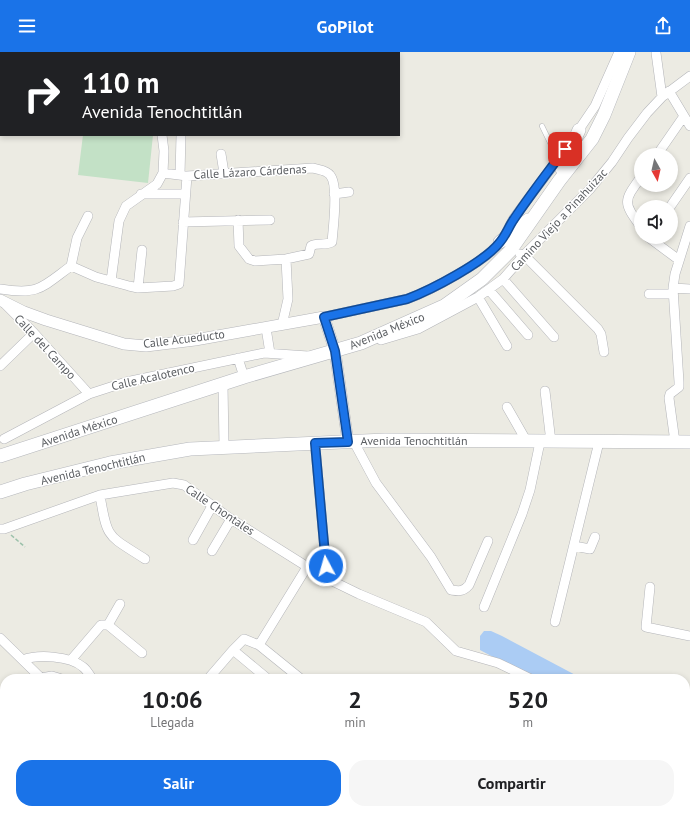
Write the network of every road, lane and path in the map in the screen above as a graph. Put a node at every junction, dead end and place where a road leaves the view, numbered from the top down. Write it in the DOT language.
graph roads {
  1 [pos="619,52"];
  2 [pos="629,52"];
  3 [pos="656,53"];
  4 [pos="690,76"];
  5 [pos="666,94"];
  6 [pos="684,116"];
  7 [pos="542,126"];
  8 [pos="690,126"];
  9 [pos="579,130"];
  10 [pos="162,136"];
  11 [pos="181,136"];
  12 [pos="662,148"];
  13 [pos="221,154"];
  14 [pos="558,159"];
  15 [pos="163,173"];
  16 [pos="224,173"];
  17 [pos="183,176"];
  18 [pos="690,178"];
  19 [pos="560,180"];
  20 [pos="634,187"];
  21 [pos="334,191"];
  22 [pos="349,192"];
  23 [pos="141,194"];
  24 [pos="185,194"];
  25 [pos="675,200"];
  26 [pos="537,213"];
  27 [pos="88,216"];
  28 [pos="634,217"];
  29 [pos="238,220"];
  30 [pos="270,220"];
  31 [pos="183,222"];
  32 [pos="690,226"];
  33 [pos="500,242"];
  34 [pos="658,244"];
  35 [pos="142,250"];
  36 [pos="510,251"];
  37 [pos="524,255"];
  38 [pos="286,259"];
  39 [pos="679,260"];
  40 [pos="71,266"];
  41 [pos="503,279"];
  42 [pos="111,281"];
  43 [pos="138,288"];
  44 [pos="0,289"];
  45 [pos="690,289"];
  46 [pos="488,290"];
  47 [pos="673,291"];
  48 [pos="649,294"];
  49 [pos="478,297"];
  50 [pos="1,301"];
  51 [pos="324,317"];
  52 [pos="282,325"];
  53 [pos="266,328"];
  54 [pos="34,333"];
  55 [pos="528,335"];
  56 [pos="554,337"];
  57 [pos="361,343"];
  58 [pos="507,346"];
  59 [pos="335,351"];
  60 [pos="270,352"];
  61 [pos="604,352"];
  62 [pos="313,357"];
  63 [pos="238,358"];
  64 [pos="0,366"];
  65 [pos="244,377"];
  66 [pos="223,384"];
  67 [pos="545,391"];
  68 [pos="89,394"];
  69 [pos="507,407"];
  70 [pos="2,437"];
  71 [pos="351,442"];
  72 [pos="539,442"];
  73 [pos="599,442"];
  74 [pos="675,442"];
  75 [pos="690,442"];
  76 [pos="315,443"];
  77 [pos="224,446"];
  78 [pos="16,451"];
  79 [pos="0,456"];
  80 [pos="0,492"];
  81 [pos="100,495"];
  82 [pos="212,506"];
  83 [pos="231,519"];
  84 [pos="2,529"];
  85 [pos="595,537"];
  86 [pos="193,540"];
  87 [pos="488,541"];
  88 [pos="574,546"];
  89 [pos="25,547"];
  90 [pos="212,551"];
  91 [pos="145,558"];
  92 [pos="307,567"];
  93 [pos="322,576"];
  94 [pos="650,587"];
  95 [pos="120,604"];
  96 [pos="484,607"];
  97 [pos="554,622"];
  98 [pos="108,625"];
  99 [pos="690,636"];
  100 [pos="0,638"];
  101 [pos="259,645"];
  102 [pos="233,650"];
  103 [pos="142,653"];
  104 [pos="23,660"];
  105 [pos="71,660"];
  106 [pos="37,674"];
  107 [pos="89,674"];
  108 [pos="212,674"];
  109 [pos="262,674"];
  110 [pos="295,674"];
  111 [pos="521,674"];
  1 -- 9 [label="street, Calle Acueducto"];
  2 -- 19 [label="main road, Avenida México"];
  3 -- 5 [label="street"];
  4 -- 5 [label="street, Camino Viejo a Pinahuizac"];
  5 -- 6 [label="street"];
  5 -- 37 [label="street, Camino Viejo a Pinahuizac"];
  6 -- 8 [label="street"];
  6 -- 12 [label="street"];
  7 -- 14 [label="lane"];
  9 -- 14 [label="street, Calle Acueducto"];
  9 -- 19 [label="main road"];
  10 -- 15 [label="street"];
  11 -- 17 [label="street"];
  13 -- 16 [label="street"];
  14 -- 33 [label="street, Calle Acueducto"];
  15 -- 17 [label="street"];
  15 -- 23 [label="street"];
  16 -- 17 [label="street, Calle Lázaro Cárdenas"];
  16 -- 21 [label="street, Calle Lázaro Cárdenas"];
  17 -- 24 [label="street, Calle Lázaro Cárdenas"];
  18 -- 25 [label="street"];
  19 -- 26 [label="main road, Avenida México"];
  20 -- 28 [label="street"];
  21 -- 22 [label="street"];
  21 -- 38 [label="street"];
  23 -- 24 [label="street"];
  23 -- 42 [label="street"];
  24 -- 31 [label="street, Calle Lázaro Cárdenas"];
  26 -- 33 [label="main road"];
  26 -- 36 [label="main road, Avenida México"];
  27 -- 40 [label="street"];
  29 -- 30 [label="street"];
  29 -- 31 [label="street"];
  29 -- 38 [label="street"];
  31 -- 43 [label="street, Calle Lázaro Cárdenas"];
  32 -- 39 [label="street"];
  33 -- 51 [label="street, Calle Acueducto"];
  34 -- 39 [label="street"];
  35 -- 43 [label="street"];
  36 -- 37 [label="street"];
  36 -- 57 [label="main road, Avenida México"];
  37 -- 41 [label="street, Camino Viejo a Pinahuizac"];
  37 -- 61 [label="street"];
  38 -- 52 [label="street"];
  39 -- 47 [label="street"];
  40 -- 42 [label="street, Calle Lázaro Cárdenas"];
  40 -- 44 [label="street"];
  41 -- 46 [label="street, Camino Viejo a Pinahuizac"];
  41 -- 56 [label="street"];
  42 -- 43 [label="street, Calle Lázaro Cárdenas"];
  45 -- 47 [label="street"];
  46 -- 49 [label="street, Camino Viejo a Pinahuizac"];
  46 -- 55 [label="street"];
  47 -- 48 [label="street"];
  47 -- 74 [label="street"];
  49 -- 57 [label="street, Camino Viejo a Pinahuizac"];
  49 -- 58 [label="street"];
  50 -- 53 [label="street, Calle Acueducto"];
  50 -- 54 [label="street, Calle del Campo"];
  51 -- 52 [label="street, Calle Acueducto"];
  51 -- 59 [label="street"];
  52 -- 53 [label="street, Calle Acueducto"];
  53 -- 60 [label="street"];
  54 -- 64 [label="street"];
  54 -- 68 [label="street, Calle del Campo"];
  57 -- 59 [label="main road, Avenida México"];
  59 -- 62 [label="main road, Avenida México"];
  59 -- 71 [label="street"];
  60 -- 62 [label="street, Calle Acalotenco"];
  60 -- 63 [label="street, Calle Acalotenco"];
  62 -- 65 [label="main road, Avenida México"];
  63 -- 65 [label="street"];
  63 -- 68 [label="street, Calle Acalotenco"];
  65 -- 66 [label="main road, Avenida México"];
  66 -- 77 [label="street"];
  66 -- 78 [label="main road, Avenida México"];
  67 -- 72 [label="street"];
  68 -- 70 [label="street, Calle Acalotenco"];
  69 -- 72 [label="street"];
  70 -- 78 [label="street"];
  71 -- 72 [label="main road, Avenida Tenochtitlán"];
  71 -- 76 [label="main road, Avenida Tenochtitlán"];
  71 -- 87 [label="street"];
  72 -- 73 [label="main road, Avenida Tenochtitlán"];
  72 -- 96 [label="street"];
  73 -- 74 [label="main road, Avenida Tenochtitlán"];
  73 -- 88 [label="street"];
  74 -- 75 [label="main road, Avenida Tenochtitlán"];
  76 -- 77 [label="main road, Avenida Tenochtitlán"];
  76 -- 93 [label="street"];
  77 -- 80 [label="main road, Avenida Tenochtitlán"];
  78 -- 79 [label="main road, Avenida México"];
  81 -- 82 [label="street, Calle Chontales"];
  81 -- 84 [label="street, Calle Chontales"];
  81 -- 91 [label="street"];
  82 -- 83 [label="street, Calle Chontales"];
  82 -- 86 [label="street"];
  83 -- 90 [label="street"];
  83 -- 92 [label="street, Calle Chontales"];
  84 -- 89 [label="path"];
  85 -- 88 [label="street"];
  88 -- 97 [label="street"];
  92 -- 93 [label="street, Calle Chontales"];
  92 -- 101 [label="street"];
  93 -- 111 [label="street, Calle Chontales"];
  94 -- 99 [label="street"];
  95 -- 98 [label="street"];
  98 -- 103 [label="street"];
  98 -- 105 [label="street"];
  100 -- 104 [label="street"];
  101 -- 102 [label="street"];
  101 -- 110 [label="street"];
  102 -- 108 [label="street"];
  102 -- 109 [label="street"];
  104 -- 105 [label="street"];
  104 -- 106 [label="street"];
  105 -- 107 [label="street"];
}
